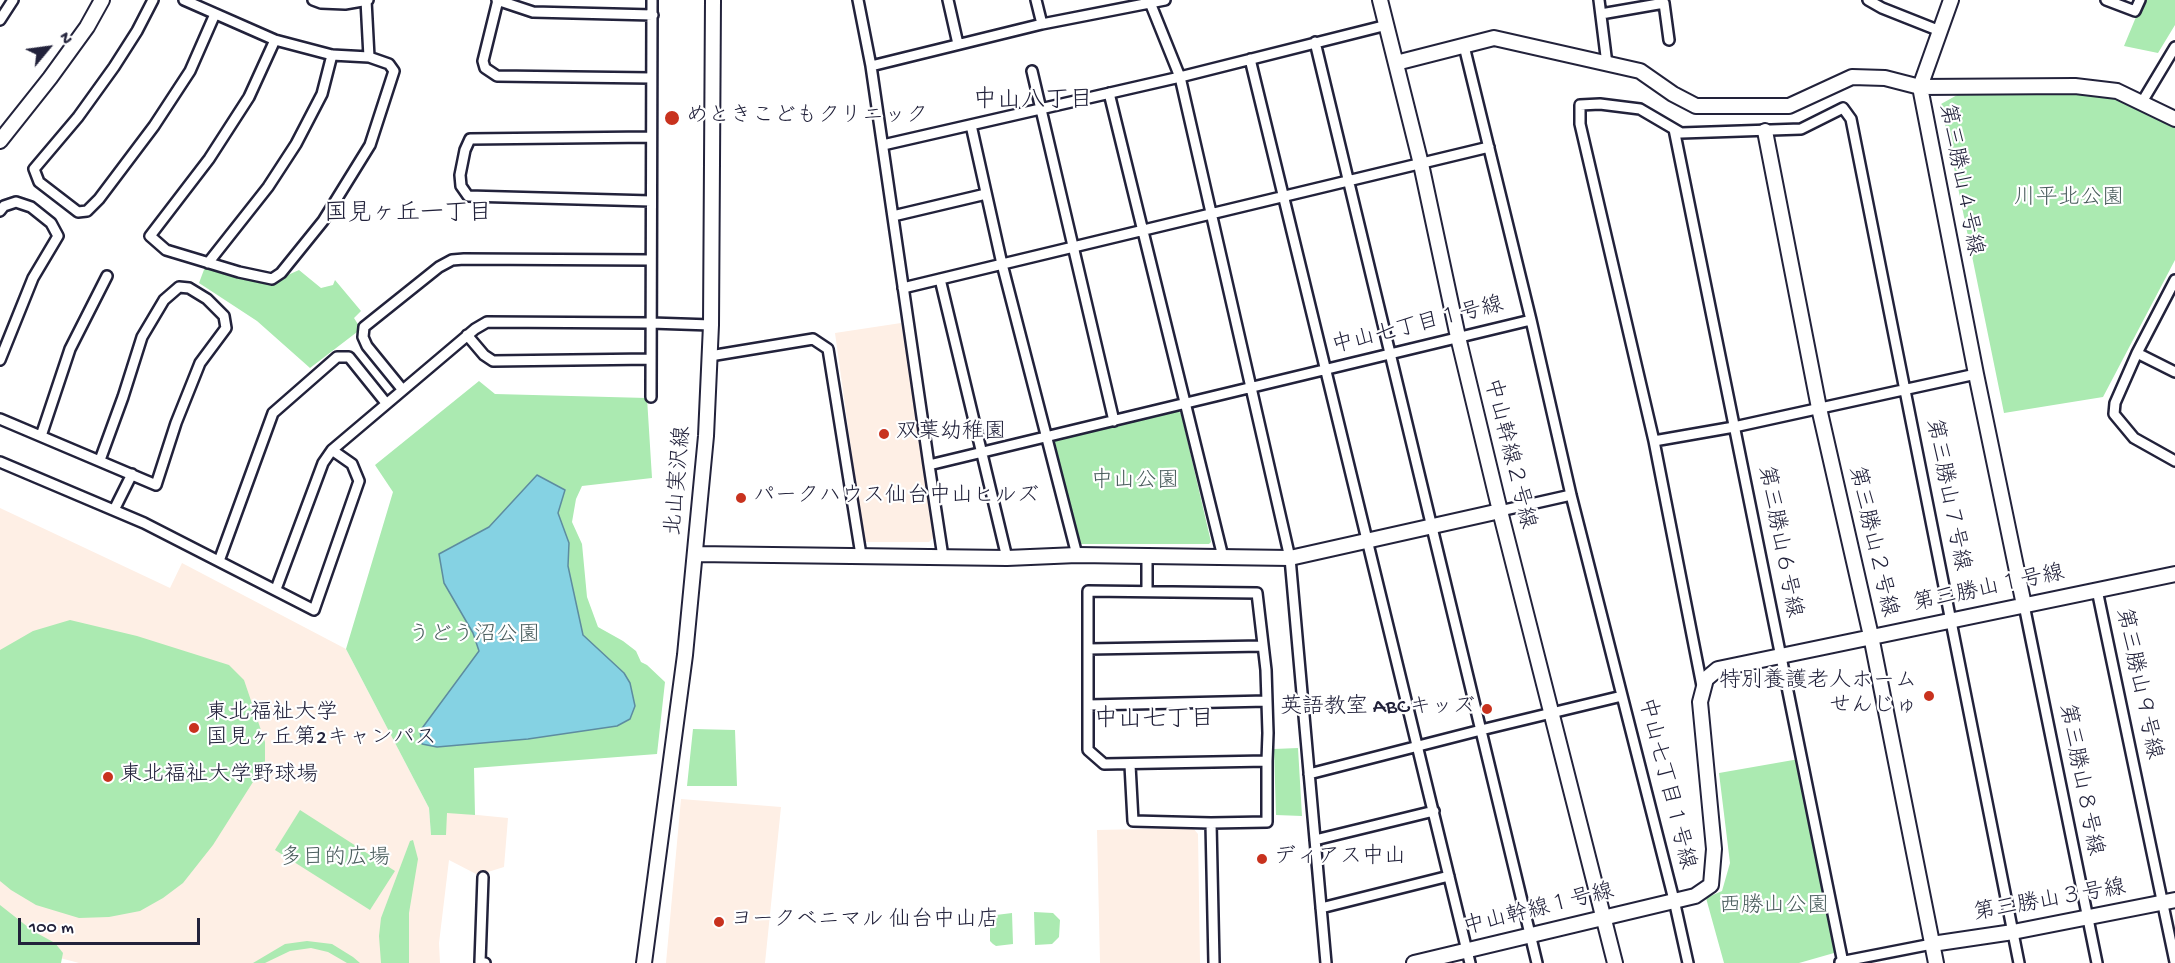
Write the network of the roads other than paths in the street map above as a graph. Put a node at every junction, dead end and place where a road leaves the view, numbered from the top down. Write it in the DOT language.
graph roads {
  1 [pos="13,0"];
  2 [pos="102,0"];
  3 [pos="153,0"];
  4 [pos="313,0"];
  5 [pos="367,0"];
  6 [pos="498,0"];
  7 [pos="652,0"];
  8 [pos="713,0"];
  9 [pos="858,0"];
  10 [pos="948,0"];
  11 [pos="1036,0"];
  12 [pos="1165,0"];
  13 [pos="1380,0"];
  14 [pos="1599,0"];
  15 [pos="1868,0"];
  16 [pos="1951,0"];
  17 [pos="2106,0"];
  18 [pos="2140,0"];
  19 [pos="190,1"];
  20 [pos="1149,1"];
  21 [pos="215,14"];
  22 [pos="1601,14"];
  23 [pos="653,15"];
  24 [pos="0,20"];
  25 [pos="1042,24"];
  26 [pos="1387,25"];
  27 [pos="1940,31"];
  28 [pos="275,39"];
  29 [pos="1669,40"];
  30 [pos="1315,42"];
  31 [pos="958,44"];
  32 [pos="1464,46"];
  33 [pos="2175,47"];
  34 [pos="332,55"];
  35 [pos="369,57"];
  36 [pos="1250,58"];
  37 [pos="1396,63"];
  38 [pos="1607,64"];
  39 [pos="870,66"];
  40 [pos="1032,71"];
  41 [pos="1180,77"];
  42 [pos="651,78"];
  43 [pos="1920,87"];
  44 [pos="1109,93"];
  45 [pos="2142,102"];
  46 [pos="1040,109"];
  47 [pos="2175,119"];
  48 [pos="971,125"];
  49 [pos="1674,129"];
  50 [pos="1765,131"];
  51 [pos="651,136"];
  52 [pos="0,141"];
  53 [pos="883,145"];
  54 [pos="1489,147"];
  55 [pos="1421,164"];
  56 [pos="1348,181"];
  57 [pos="986,194"];
  58 [pos="1283,196"];
  59 [pos="651,201"];
  60 [pos="0,211"];
  61 [pos="1209,213"];
  62 [pos="893,216"];
  63 [pos="1143,230"];
  64 [pos="1072,247"];
  65 [pos="651,260"];
  66 [pos="208,263"];
  67 [pos="1002,264"];
  68 [pos="107,276"];
  69 [pos="940,279"];
  70 [pos="2174,285"];
  71 [pos="903,288"];
  72 [pos="1531,320"];
  73 [pos="651,322"];
  74 [pos="711,325"];
  75 [pos="467,335"];
  76 [pos="1458,337"];
  77 [pos="2137,353"];
  78 [pos="1391,354"];
  79 [pos="710,356"];
  80 [pos="651,359"];
  81 [pos="0,360"];
  82 [pos="1327,369"];
  83 [pos="2175,372"];
  84 [pos="1976,374"];
  85 [pos="1250,388"];
  86 [pos="402,389"];
  87 [pos="1905,389"];
  88 [pos="651,397"];
  89 [pos="386,403"];
  90 [pos="1184,404"];
  91 [pos="1819,408"];
  92 [pos="0,419"];
  93 [pos="1114,420"];
  94 [pos="1734,427"];
  95 [pos="41,436"];
  96 [pos="1046,437"];
  97 [pos="1654,441"];
  98 [pos="332,450"];
  99 [pos="981,452"];
  100 [pos="100,460"];
  101 [pos="2175,461"];
  102 [pos="0,462"];
  103 [pos="929,465"];
  104 [pos="132,474"];
  105 [pos="1571,495"];
  106 [pos="114,510"];
  107 [pos="1500,511"];
  108 [pos="1431,526"];
  109 [pos="1368,540"];
  110 [pos="695,554"];
  111 [pos="861,555"];
  112 [pos="1077,555"];
  113 [pos="943,556"];
  114 [pos="1148,556"];
  115 [pos="1007,558"];
  116 [pos="1223,558"];
  117 [pos="1290,558"];
  118 [pos="219,561"];
  119 [pos="2175,576"];
  120 [pos="276,589"];
  121 [pos="2097,590"];
  122 [pos="1147,591"];
  123 [pos="2024,605"];
  124 [pos="1950,620"];
  125 [pos="1871,636"];
  126 [pos="1263,646"];
  127 [pos="1088,650"];
  128 [pos="1781,656"];
  129 [pos="1703,691"];
  130 [pos="1622,696"];
  131 [pos="1267,701"];
  132 [pos="1088,705"];
  133 [pos="1552,714"];
  134 [pos="1480,729"];
  135 [pos="1418,746"];
  136 [pos="1267,761"];
  137 [pos="1130,765"];
  138 [pos="1309,774"];
  139 [pos="1434,811"];
  140 [pos="1211,824"];
  141 [pos="1315,840"];
  142 [pos="1449,876"];
  143 [pos="483,877"];
  144 [pos="1674,900"];
  145 [pos="2168,901"];
  146 [pos="1321,908"];
  147 [pos="1604,916"];
  148 [pos="2087,918"];
  149 [pos="2013,932"];
  150 [pos="1531,936"];
  151 [pos="1932,944"];
  152 [pos="1469,957"];
  153 [pos="2175,962"];
  154 [pos="482,963"];
  155 [pos="644,963"];
  156 [pos="1214,963"];
  157 [pos="1326,963"];
  158 [pos="1414,963"];
  159 [pos="1537,963"];
  160 [pos="1615,963"];
  161 [pos="1688,963"];
  162 [pos="1841,963"];
  163 [pos="1936,963"];
  164 [pos="2019,963"];
  165 [pos="2097,963"];
  1 -- 24 [label="street"];
  2 -- 52 [label="street"];
  3 -- 21 [label="street"];
  4 -- 5 [label="street"];
  5 -- 35 [label="street"];
  6 -- 23 [label="street"];
  6 -- 42 [label="street"];
  7 -- 23 [label="street"];
  8 -- 74 [label="street, 北山実沢線"];
  9 -- 39 [label="street"];
  10 -- 31 [label="street"];
  11 -- 25 [label="street"];
  12 -- 20 [label="street"];
  13 -- 26 [label="street, 中山幹線２号線"];
  14 -- 22 [label="street"];
  15 -- 27 [label="street"];
  16 -- 27 [label="street"];
  17 -- 18 [label="street"];
  19 -- 21 [label="street"];
  20 -- 25 [label="street"];
  20 -- 41 [label="street"];
  21 -- 28 [label="street"];
  22 -- 29 [label="street"];
  22 -- 38 [label="street"];
  23 -- 42 [label="street"];
  25 -- 31 [label="street"];
  26 -- 30 [label="street"];
  26 -- 37 [label="street, 中山幹線２号線"];
  27 -- 43 [label="street"];
  28 -- 34 [label="street"];
  28 -- 66 [label="street"];
  30 -- 36 [label="street"];
  30 -- 56 [label="street"];
  31 -- 39 [label="street"];
  32 -- 37 [label="street, 第三勝山４号線"];
  32 -- 38 [label="street, 第三勝山４号線"];
  32 -- 54 [label="street"];
  33 -- 45 [label="street"];
  34 -- 35 [label="street"];
  34 -- 66 [label="street"];
  35 -- 66 [label="street"];
  36 -- 41 [label="street"];
  36 -- 58 [label="street"];
  37 -- 55 [label="street, 中山幹線２号線"];
  38 -- 43 [label="street, 第三勝山４号線"];
  39 -- 53 [label="street"];
  40 -- 46 [label="street"];
  41 -- 44 [label="street"];
  41 -- 61 [label="street"];
  42 -- 51 [label="street"];
  43 -- 45 [label="street"];
  43 -- 84 [label="street, 第三勝山４号線"];
  44 -- 46 [label="street"];
  44 -- 63 [label="street"];
  45 -- 47 [label="street"];
  46 -- 48 [label="street"];
  46 -- 64 [label="street"];
  48 -- 53 [label="street"];
  48 -- 57 [label="street"];
  49 -- 50 [label="street"];
  49 -- 94 [label="street, 第三勝山６号線"];
  49 -- 97 [label="street"];
  50 -- 87 [label="street, 第三勝山７号線"];
  50 -- 91 [label="street, 第三勝山２号線"];
  51 -- 59 [label="street"];
  51 -- 59 [label="street"];
  53 -- 62 [label="street"];
  54 -- 55 [label="street"];
  54 -- 72 [label="street"];
  55 -- 56 [label="street"];
  55 -- 76 [label="street, 中山幹線２号線"];
  56 -- 58 [label="street"];
  56 -- 78 [label="street"];
  57 -- 62 [label="street"];
  57 -- 67 [label="street"];
  58 -- 61 [label="street"];
  58 -- 82 [label="street"];
  59 -- 65 [label="street"];
  60 -- 81 [label="street"];
  61 -- 63 [label="street"];
  61 -- 85 [label="street"];
  62 -- 71 [label="street"];
  63 -- 64 [label="street"];
  63 -- 90 [label="street"];
  64 -- 67 [label="street"];
  64 -- 93 [label="street"];
  65 -- 73 [label="street"];
  65 -- 86 [label="street"];
  67 -- 69 [label="street"];
  67 -- 96 [label="street"];
  68 -- 95 [label="street"];
  69 -- 71 [label="street"];
  69 -- 99 [label="street"];
  70 -- 77 [label="street"];
  71 -- 103 [label="street"];
  72 -- 76 [label="street, 中山七丁目１号線"];
  72 -- 105 [label="street, 中山七丁目１号線"];
  73 -- 74 [label="street"];
  73 -- 75 [label="street"];
  73 -- 80 [label="street"];
  74 -- 79 [label="street, 北山実沢線"];
  75 -- 80 [label="street"];
  75 -- 86 [label="street"];
  76 -- 78 [label="street, 中山七丁目１号線"];
  76 -- 107 [label="street, 中山幹線２号線"];
  77 -- 83 [label="street"];
  77 -- 101 [label="street"];
  78 -- 82 [label="street, 中山七丁目１号線"];
  78 -- 108 [label="street"];
  79 -- 110 [label="street, 北山実沢線"];
  79 -- 111 [label="street"];
  80 -- 88 [label="street"];
  82 -- 85 [label="street, 中山七丁目１号線"];
  82 -- 109 [label="street"];
  84 -- 87 [label="street"];
  84 -- 123 [label="street, 第三勝山４号線"];
  85 -- 90 [label="street, 中山七丁目１号線"];
  85 -- 117 [label="street"];
  86 -- 89 [label="street"];
  87 -- 91 [label="street"];
  87 -- 124 [label="street, 第三勝山７号線"];
  89 -- 98 [label="street"];
  89 -- 118 [label="street"];
  90 -- 93 [label="street, 中山七丁目１号線"];
  90 -- 116 [label="street"];
  91 -- 94 [label="street"];
  91 -- 125 [label="street, 第三勝山２号線"];
  92 -- 95 [label="street"];
  93 -- 96 [label="street, 中山七丁目１号線"];
  94 -- 97 [label="street"];
  94 -- 128 [label="street, 第三勝山６号線"];
  95 -- 100 [label="street"];
  96 -- 99 [label="street, 中山七丁目１号線"];
  96 -- 112 [label="street"];
  97 -- 129 [label="street"];
  98 -- 120 [label="street"];
  98 -- 120 [label="street"];
  99 -- 103 [label="street, 中山七丁目１号線"];
  99 -- 115 [label="street"];
  100 -- 104 [label="street"];
  100 -- 104 [label="street"];
  102 -- 106 [label="street"];
  103 -- 113 [label="street"];
  104 -- 106 [label="street"];
  105 -- 107 [label="street"];
  105 -- 130 [label="street, 中山七丁目１号線"];
  106 -- 118 [label="street"];
  107 -- 108 [label="street"];
  107 -- 133 [label="street, 中山幹線２号線"];
  108 -- 109 [label="street"];
  108 -- 134 [label="street"];
  109 -- 117 [label="street"];
  109 -- 135 [label="street"];
  110 -- 111 [label="street"];
  110 -- 155 [label="street, 北山実沢線"];
  111 -- 113 [label="street"];
  112 -- 114 [label="street"];
  112 -- 115 [label="street"];
  113 -- 115 [label="street"];
  114 -- 116 [label="street"];
  114 -- 122 [label="street"];
  116 -- 117 [label="street"];
  117 -- 138 [label="street"];
  118 -- 120 [label="street"];
  119 -- 121 [label="street, 第三勝山１号線"];
  121 -- 123 [label="street, 第三勝山１号線"];
  121 -- 145 [label="street, 第三勝山９号線"];
  122 -- 126 [label="street"];
  122 -- 127 [label="street"];
  123 -- 124 [label="street, 第三勝山１号線"];
  123 -- 148 [label="street, 第三勝山８号線"];
  124 -- 125 [label="street, 第三勝山１号線"];
  124 -- 149 [label="street, 第三勝山７号線"];
  125 -- 128 [label="street, 第三勝山１号線"];
  125 -- 151 [label="street, 第三勝山２号線"];
  126 -- 127 [label="street"];
  126 -- 131 [label="street"];
  127 -- 132 [label="street"];
  128 -- 129 [label="street, 第三勝山１号線"];
  128 -- 162 [label="street, 第三勝山６号線"];
  129 -- 144 [label="street"];
  130 -- 133 [label="street"];
  130 -- 144 [label="street, 中山七丁目１号線"];
  131 -- 132 [label="street"];
  131 -- 136 [label="street"];
  132 -- 137 [label="street"];
  133 -- 134 [label="street"];
  133 -- 147 [label="street, 中山幹線２号線"];
  134 -- 135 [label="street"];
  134 -- 150 [label="street"];
  135 -- 138 [label="street"];
  135 -- 139 [label="street"];
  136 -- 137 [label="street"];
  136 -- 140 [label="street"];
  137 -- 140 [label="street"];
  138 -- 141 [label="street"];
  139 -- 141 [label="street"];
  139 -- 142 [label="street"];
  140 -- 156 [label="street"];
  141 -- 146 [label="street"];
  142 -- 146 [label="street"];
  142 -- 152 [label="street"];
  143 -- 154 [label="street"];
  144 -- 147 [label="street, 中山幹線１号線"];
  144 -- 161 [label="street, 中山七丁目１号線"];
  145 -- 148 [label="street, 第三勝山３号線"];
  145 -- 153 [label="street, 第三勝山９号線"];
  146 -- 157 [label="street"];
  147 -- 150 [label="street, 中山幹線１号線"];
  147 -- 160 [label="street, 中山幹線２号線"];
  148 -- 149 [label="street, 第三勝山３号線"];
  148 -- 165 [label="street, 第三勝山８号線"];
  149 -- 151 [label="street, 第三勝山３号線"];
  149 -- 164 [label="street, 第三勝山７号線"];
  150 -- 152 [label="street, 中山幹線１号線"];
  150 -- 159 [label="street"];
  151 -- 162 [label="street"];
  151 -- 163 [label="street, 第三勝山２号線"];
  152 -- 158 [label="street, 中山幹線１号線"];
}
